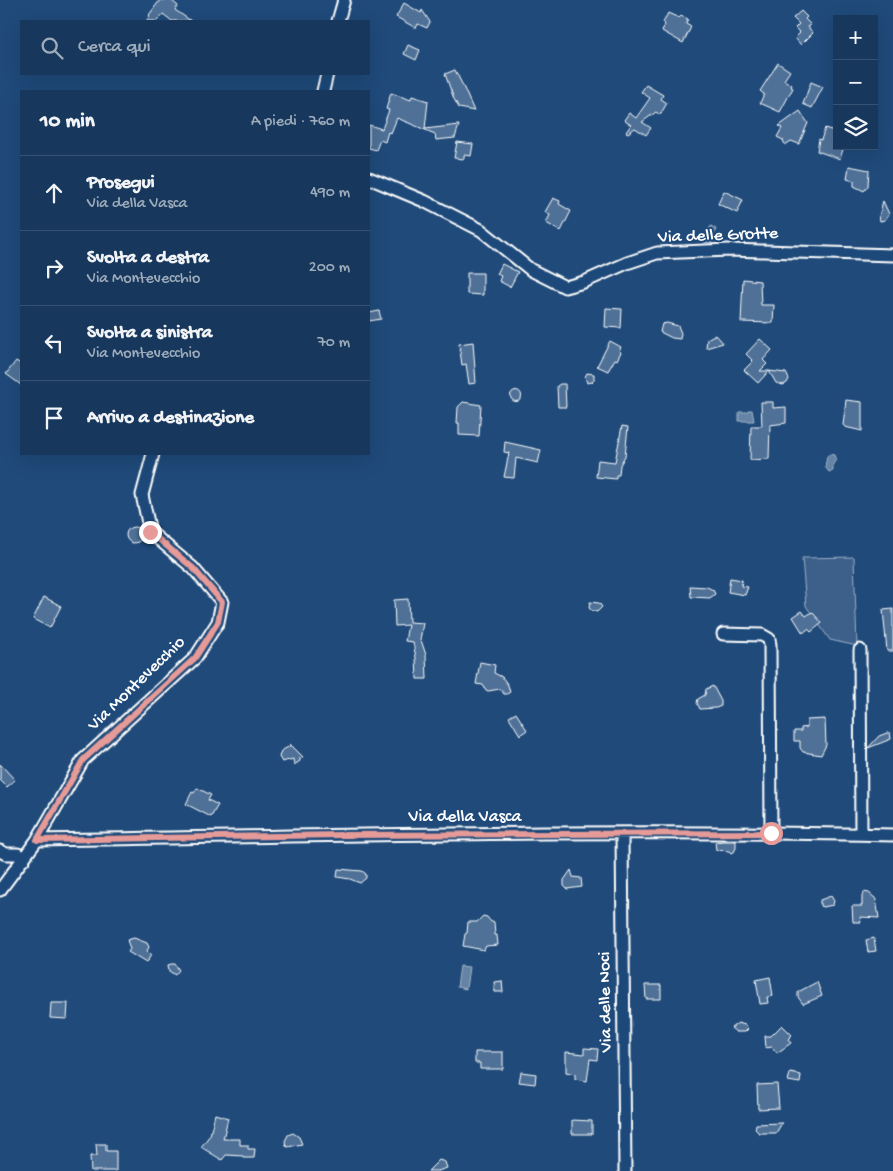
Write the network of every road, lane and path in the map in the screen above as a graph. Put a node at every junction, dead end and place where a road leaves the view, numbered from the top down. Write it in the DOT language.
graph roads {
  1 [pos="344,0"];
  2 [pos="338,20"];
  3 [pos="327,75"];
  4 [pos="323,90"];
  5 [pos="370,178"];
  6 [pos="893,255"];
  7 [pos="153,455"];
  8 [pos="723,634"];
  9 [pos="860,650"];
  10 [pos="771,833"];
  11 [pos="622,834"];
  12 [pos="861,834"];
  13 [pos="893,835"];
  14 [pos="37,840"];
  15 [pos="0,851"];
  16 [pos="23,860"];
  17 [pos="0,890"];
  18 [pos="625,1171"];
  1 -- 2 [label="street"];
  3 -- 4 [label="street"];
  5 -- 6 [label="street, Via delle Grotte"];
  7 -- 14 [label="street, Via Montevecchio"];
  8 -- 10 [label="street"];
  9 -- 12 [label="street"];
  10 -- 11 [label="street, Via della Vasca"];
  10 -- 12 [label="street, Via della Vasca"];
  11 -- 14 [label="street, Via della Vasca"];
  11 -- 18 [label="street, Via delle Noci"];
  12 -- 13 [label="street, Via della Vasca"];
  14 -- 16 [label="street"];
  15 -- 16 [label="street"];
  16 -- 17 [label="street"];
}
